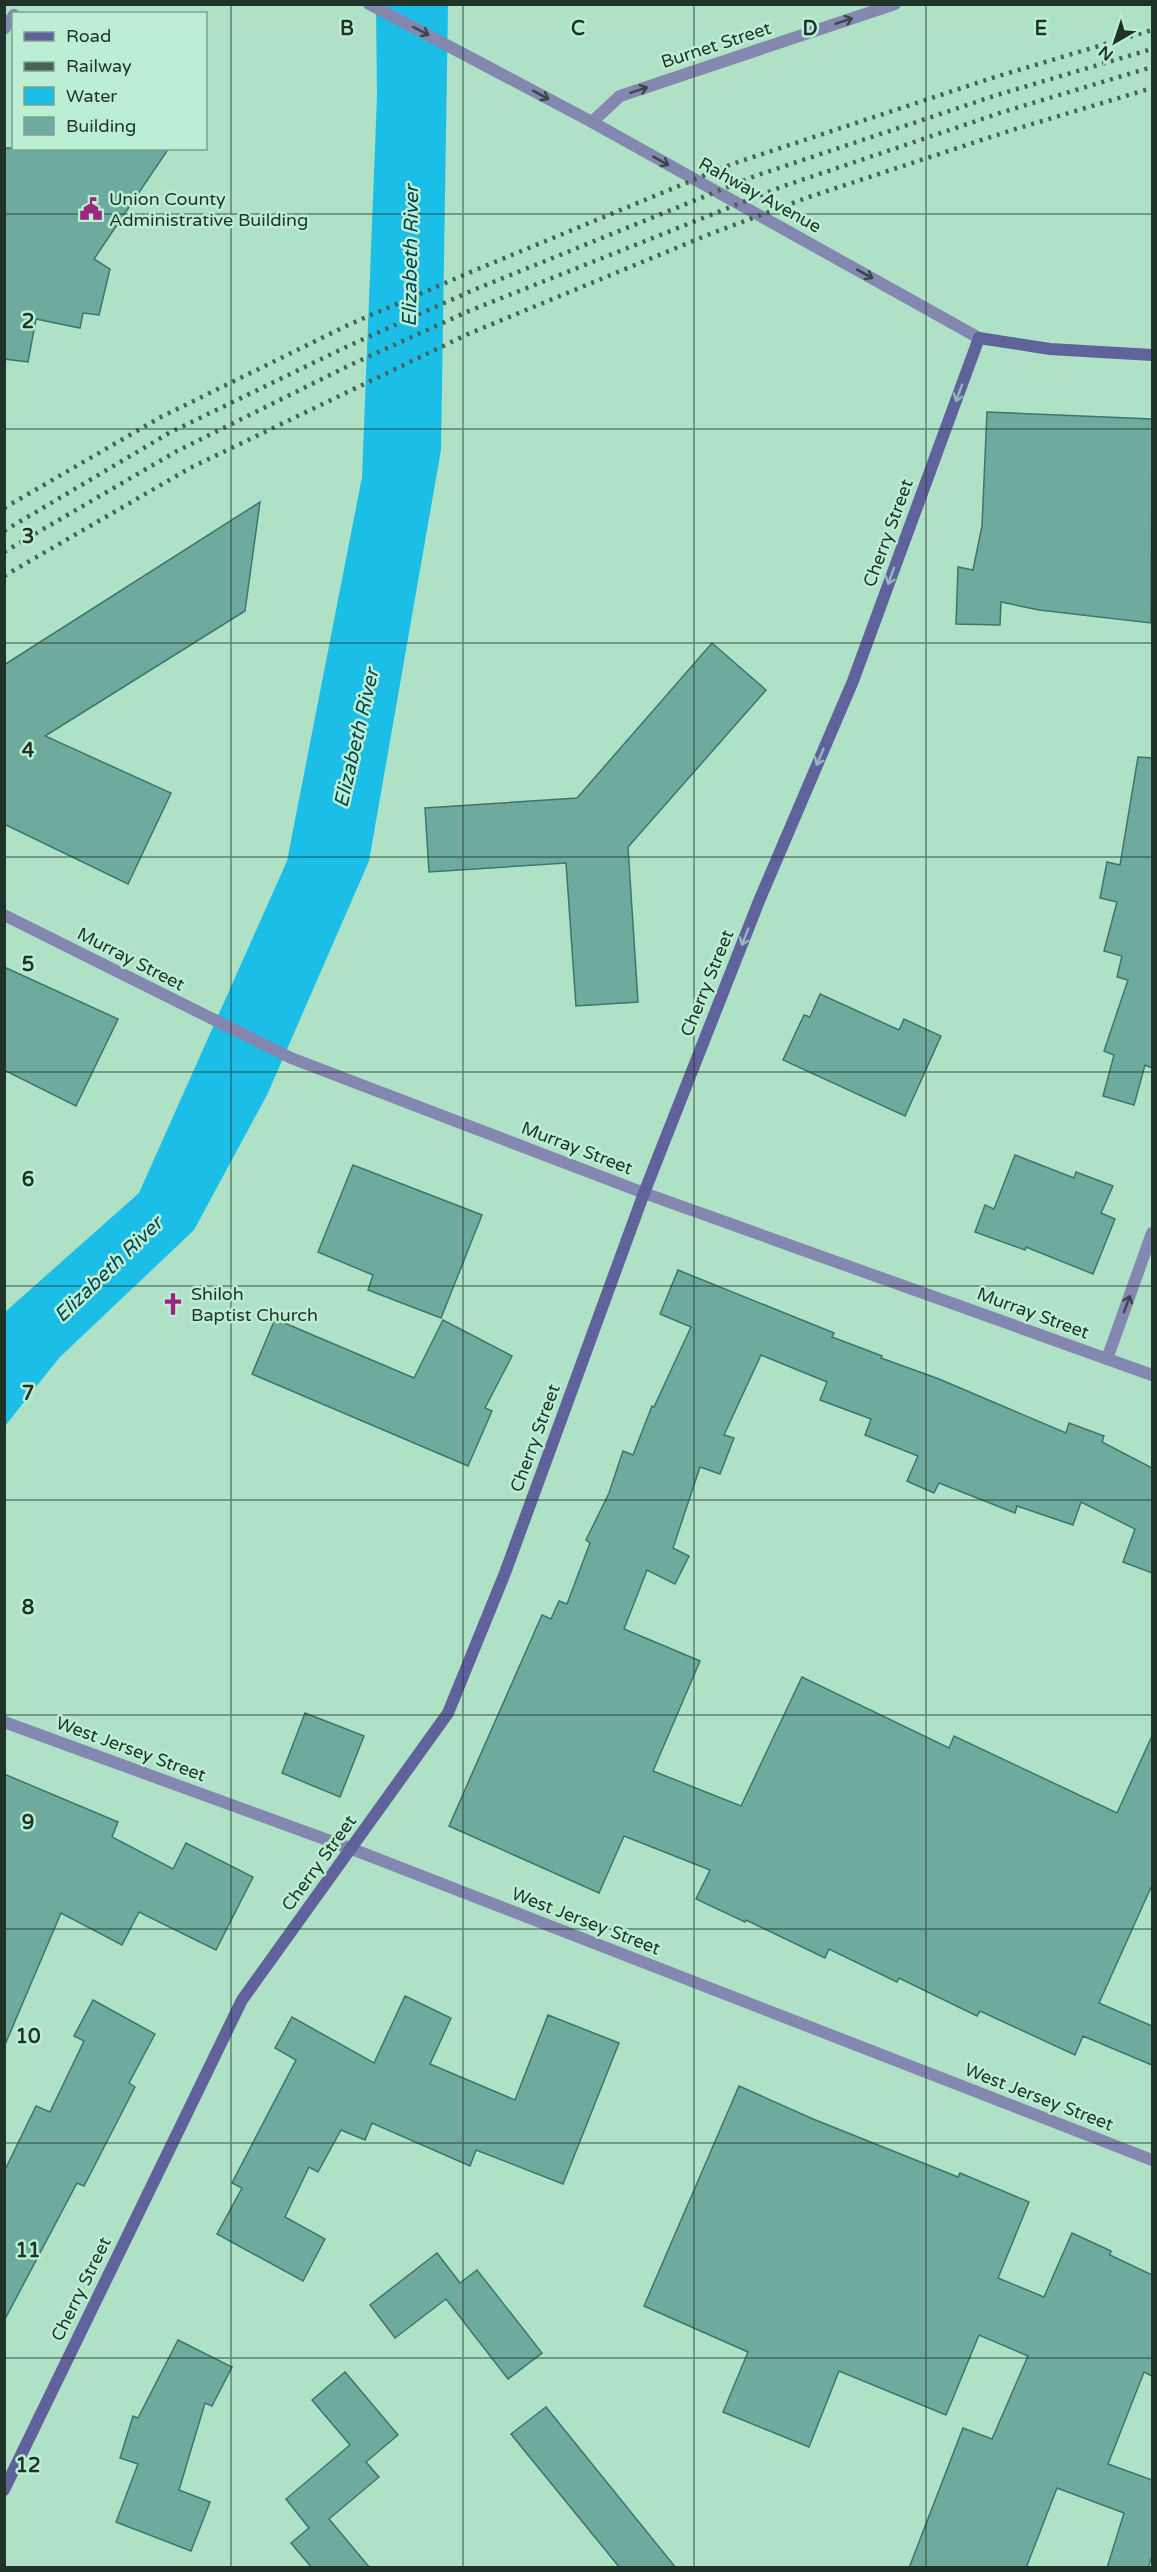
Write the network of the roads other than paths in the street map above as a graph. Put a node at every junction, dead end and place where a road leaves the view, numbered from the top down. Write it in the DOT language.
graph roads {
  1 [pos="369,4"];
  2 [pos="895,4"];
  3 [pos="592,122"];
  4 [pos="979,338"];
  5 [pos="1152,355"];
  6 [pos="4,915"];
  7 [pos="644,1193"];
  8 [pos="1152,1233"];
  9 [pos="1107,1359"];
  10 [pos="1152,1375"];
  11 [pos="4,1722"];
  12 [pos="352,1849"];
  13 [pos="1152,2160"];
  14 [pos="4,2490"];
  1 -- 3 [label="street, Rahway Avenue, one-way"];
  3 -- 2 [label="street, Burnet Street, one-way"];
  3 -- 4 [label="street, Rahway Avenue, one-way"];
  4 -- 5 [label="main road, Rahway Avenue"];
  4 -- 7 [label="main road, Cherry Street, one-way"];
  6 -- 7 [label="street, Murray Street"];
  7 -- 9 [label="street, Murray Street"];
  7 -- 12 [label="main road, Cherry Street"];
  9 -- 8 [label="street, one-way"];
  9 -- 10 [label="street, Murray Street"];
  11 -- 12 [label="street, West Jersey Street"];
  12 -- 13 [label="street, West Jersey Street"];
  12 -- 14 [label="main road, Cherry Street"];
}
